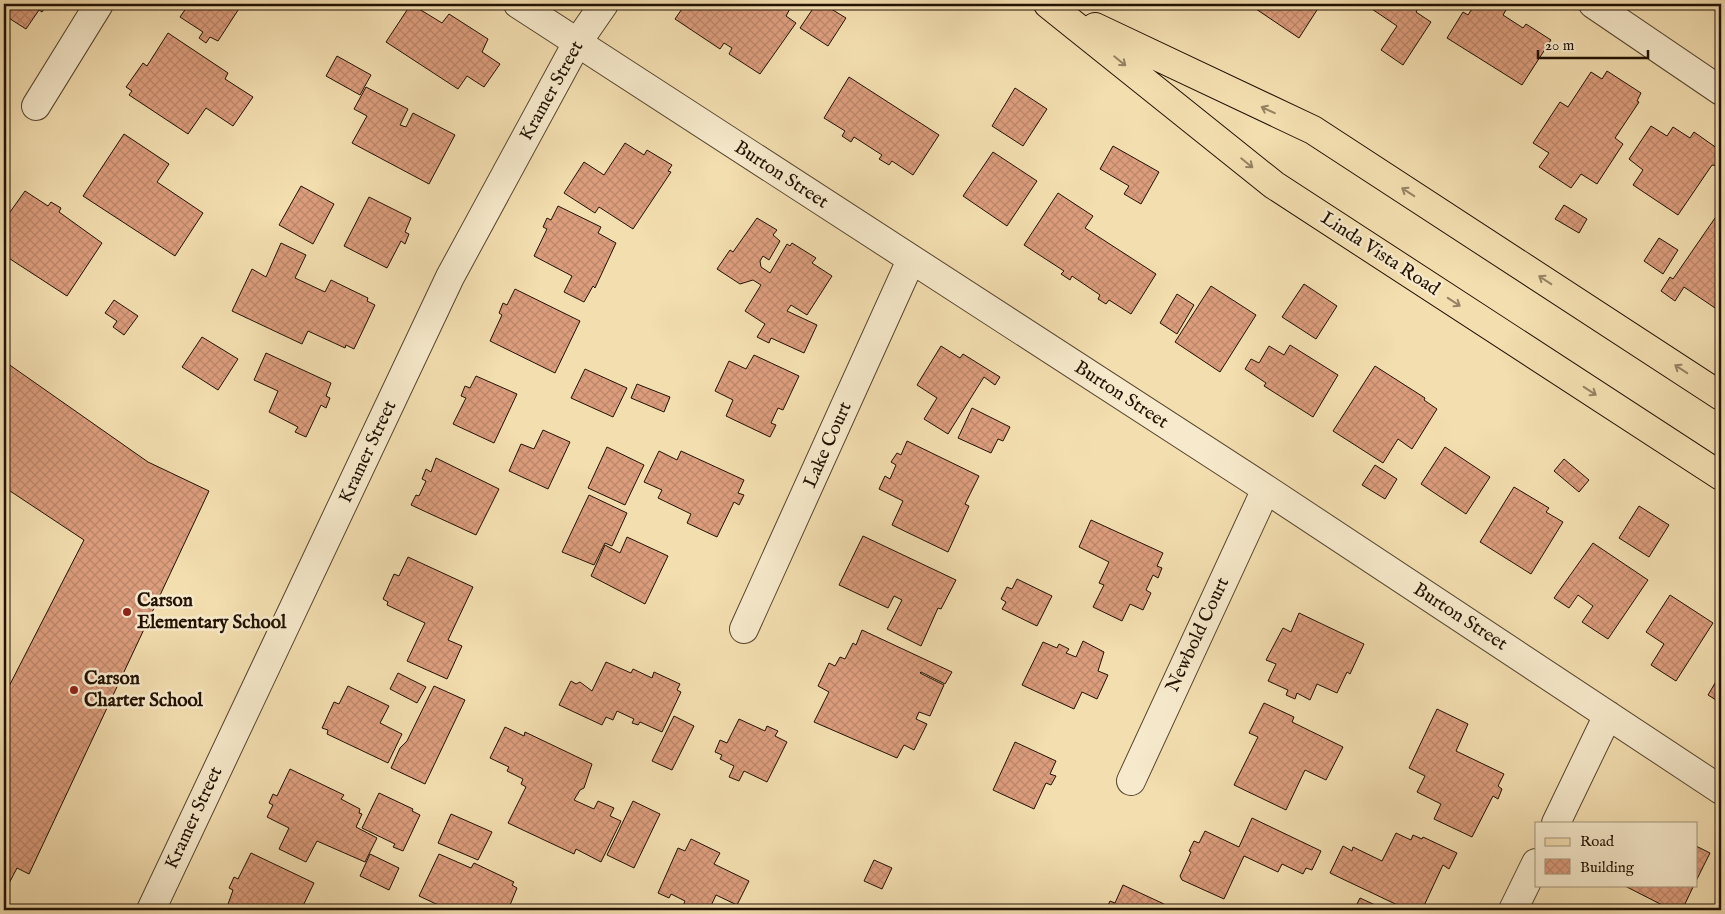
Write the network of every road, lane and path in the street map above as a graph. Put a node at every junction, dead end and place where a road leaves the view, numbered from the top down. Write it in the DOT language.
graph roads {
  1 [pos="99,4"];
  2 [pos="518,4"];
  3 [pos="604,4"];
  4 [pos="1593,4"];
  5 [pos="1051,6"];
  6 [pos="577,43"];
  7 [pos="1721,91"];
  8 [pos="36,106"];
  9 [pos="911,260"];
  10 [pos="1721,396"];
  11 [pos="1721,476"];
  12 [pos="1266,489"];
  13 [pos="744,630"];
  14 [pos="1608,715"];
  15 [pos="1131,781"];
  16 [pos="1721,790"];
  17 [pos="1556,822"];
  18 [pos="1535,865"];
  19 [pos="151,910"];
  20 [pos="1514,910"];
  1 -- 8 [label="street"];
  2 -- 6 [label="street, Burton Street"];
  3 -- 6 [label="street, Kramer Street"];
  4 -- 7 [label="street"];
  10 -- 5 [label="main road, Linda Vista Road, one-way"];
  5 -- 11 [label="main road, Linda Vista Road, one-way"];
  6 -- 9 [label="street, Burton Street"];
  6 -- 19 [label="street, Kramer Street"];
  9 -- 12 [label="street, Burton Street"];
  9 -- 13 [label="street, Lake Court"];
  12 -- 14 [label="street, Burton Street"];
  12 -- 15 [label="street, Newbold Court"];
  14 -- 16 [label="street, Burton Street"];
  14 -- 17 [label="street"];
  18 -- 20 [label="street"];
}
